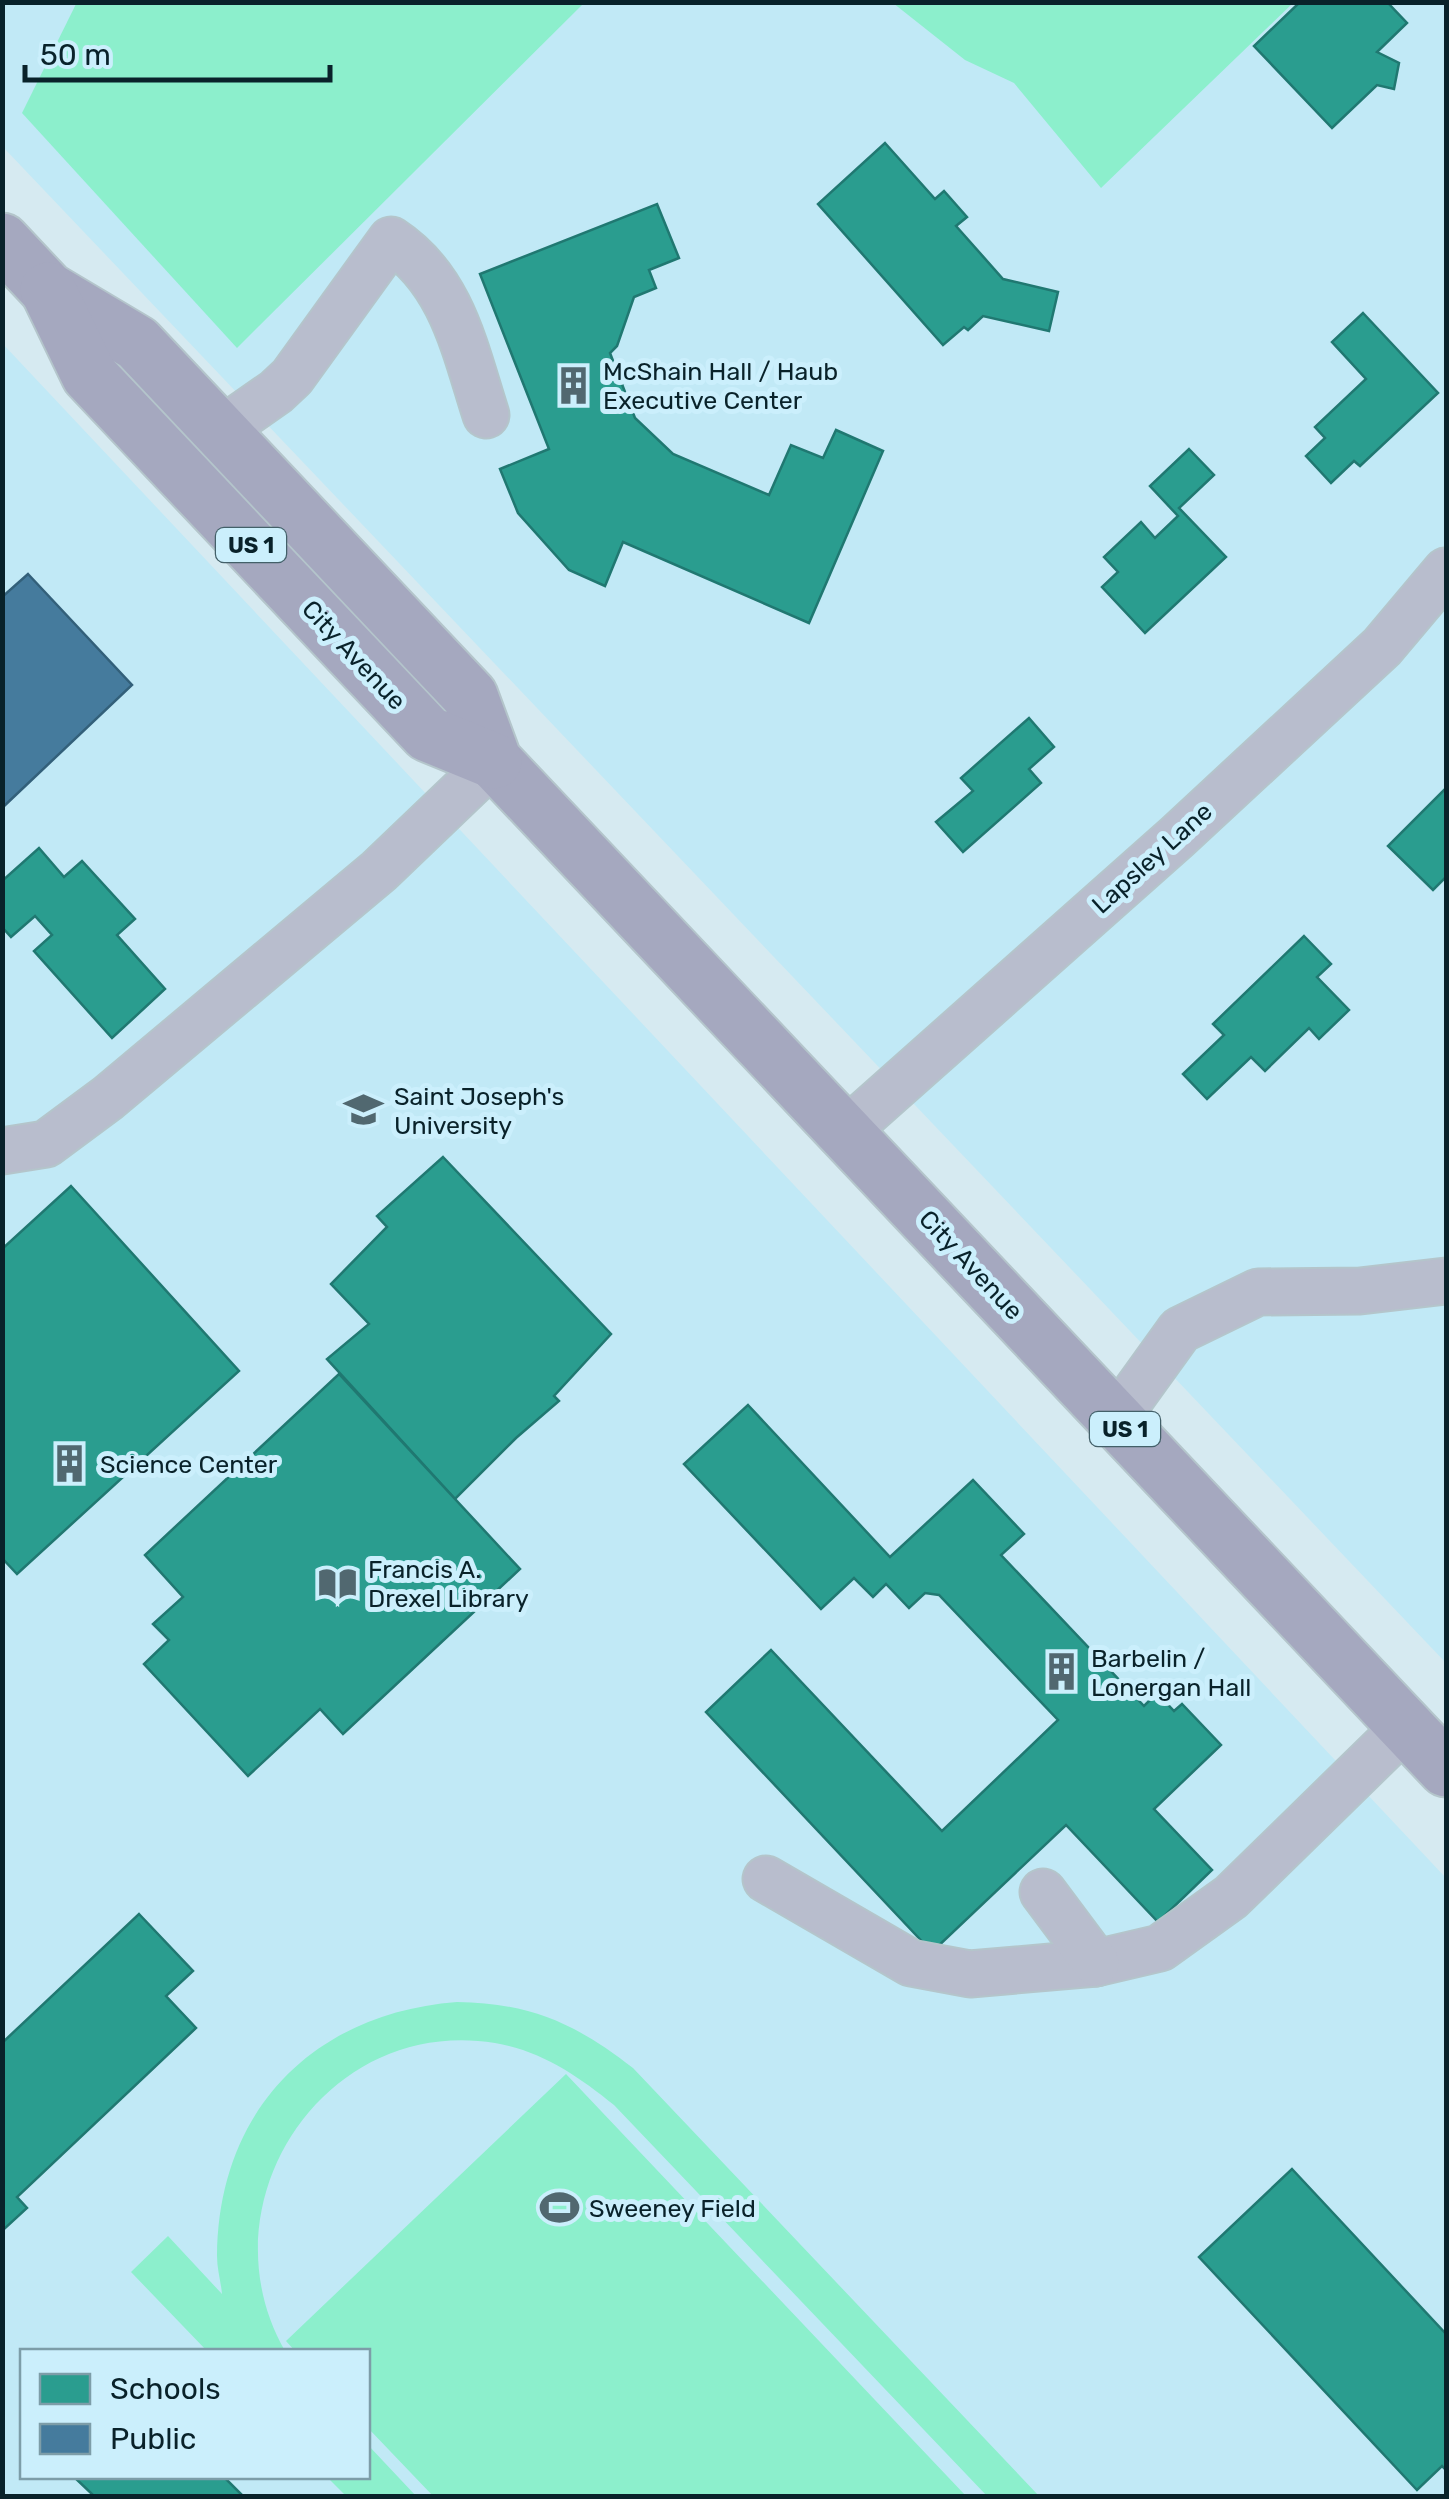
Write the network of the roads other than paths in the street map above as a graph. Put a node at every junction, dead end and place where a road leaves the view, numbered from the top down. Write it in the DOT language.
graph roads {
  1 [pos="2,241"];
  2 [pos="48,290"];
  3 [pos="486,416"];
  4 [pos="220,431"];
  5 [pos="1446,571"];
  6 [pos="494,761"];
  7 [pos="845,1132"];
  8 [pos="2,1151"];
  9 [pos="1446,1281"];
  10 [pos="1116,1419"];
  11 [pos="1406,1726"];
  12 [pos="1446,1768"];
  13 [pos="766,1880"];
  14 [pos="1043,1892"];
  15 [pos="1096,1963"];
  1 -- 2 [label="highway, City Avenue / US 1"];
  2 -- 4 [label="highway, City Avenue / US 1"];
  2 -- 6 [label="highway, City Avenue / US 1"];
  3 -- 4 [label="street"];
  4 -- 6 [label="highway, City Avenue / US 1"];
  5 -- 7 [label="street, Lapsley Lane"];
  6 -- 7 [label="highway, City Avenue / US 1"];
  6 -- 8 [label="street"];
  7 -- 10 [label="highway, City Avenue / US 1"];
  9 -- 10 [label="street"];
  10 -- 11 [label="highway, City Avenue / US 1"];
  11 -- 12 [label="highway, City Avenue / US 1"];
  11 -- 15 [label="street"];
  13 -- 15 [label="street"];
  14 -- 15 [label="street"];
}
